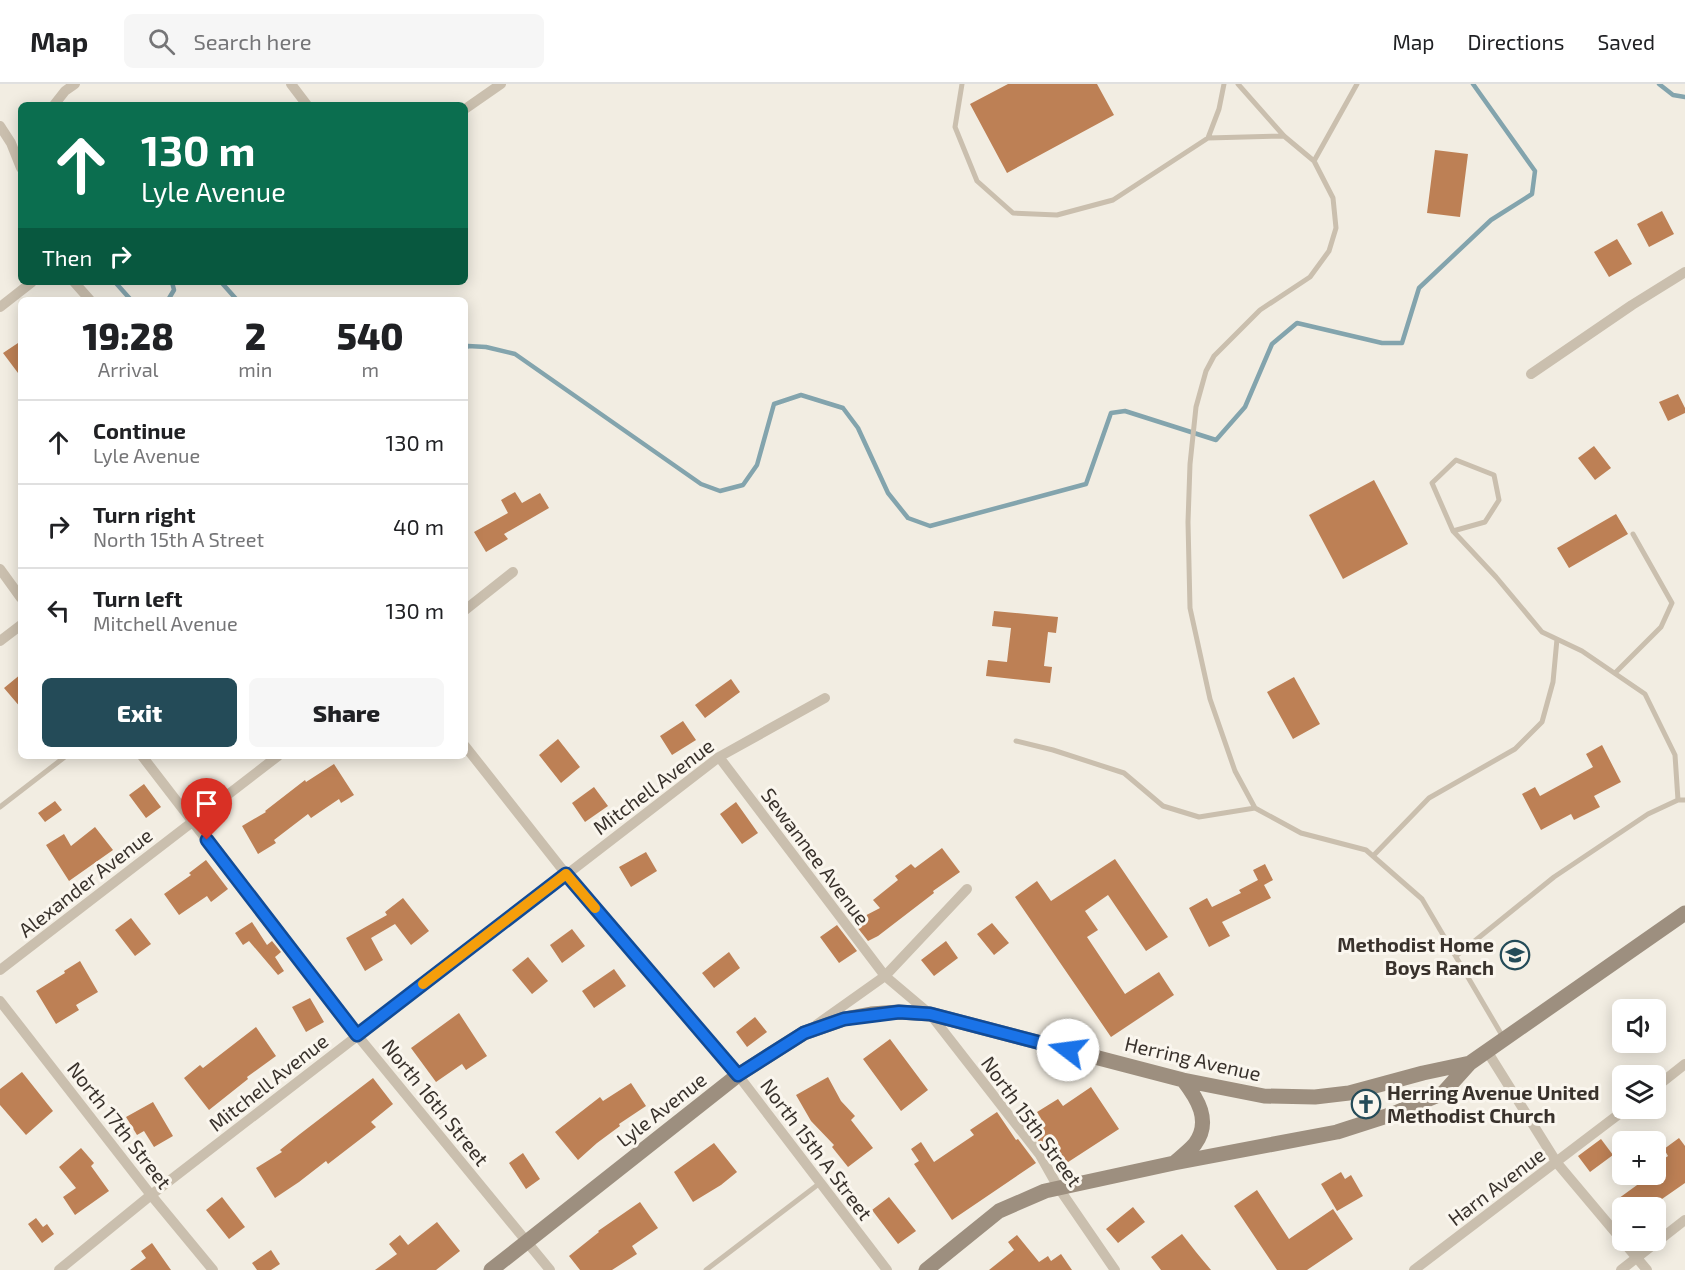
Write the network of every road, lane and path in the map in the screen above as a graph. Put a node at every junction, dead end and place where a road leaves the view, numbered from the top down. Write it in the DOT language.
graph roads {
  1 [pos="75,84"];
  2 [pos="291,84"];
  3 [pos="501,84"];
  4 [pos="962,84"];
  5 [pos="1224,84"];
  6 [pos="1238,84"];
  7 [pos="1357,84"];
  8 [pos="56,102"];
  9 [pos="305,102"];
  10 [pos="468,107"];
  11 [pos="0,126"];
  12 [pos="1284,136"];
  13 [pos="1208,138"];
  14 [pos="18,150"];
  15 [pos="1314,161"];
  16 [pos="1685,272"];
  17 [pos="28,285"];
  18 [pos="77,285"];
  19 [pos="87,297"];
  20 [pos="0,307"];
  21 [pos="1531,374"];
  22 [pos="1453,531"];
  23 [pos="1633,534"];
  24 [pos="0,569"];
  25 [pos="513,572"];
  26 [pos="18,594"];
  27 [pos="468,608"];
  28 [pos="18,627"];
  29 [pos="1557,639"];
  30 [pos="0,641"];
  31 [pos="1615,673"];
  32 [pos="825,698"];
  33 [pos="1016,741"];
  34 [pos="468,750"];
  35 [pos="719,757"];
  36 [pos="62,759"];
  37 [pos="144,759"];
  38 [pos="274,759"];
  39 [pos="1678,800"];
  40 [pos="1685,800"];
  41 [pos="0,807"];
  42 [pos="1255,808"];
  43 [pos="194,822"];
  44 [pos="1373,856"];
  45 [pos="566,874"];
  46 [pos="967,889"];
  47 [pos="1685,913"];
  48 [pos="1456,956"];
  49 [pos="0,970"];
  50 [pos="885,976"];
  51 [pos="0,1001"];
  52 [pos="930,1014"];
  53 [pos="804,1033"];
  54 [pos="357,1035"];
  55 [pos="1504,1039"];
  56 [pos="1487,1051"];
  57 [pos="1470,1063"];
  58 [pos="1685,1064"];
  59 [pos="738,1075"];
  60 [pos="1666,1079"];
  61 [pos="1183,1080"];
  62 [pos="1613,1119"];
  63 [pos="1174,1163"];
  64 [pos="1557,1163"];
  65 [pos="820,1183"];
  66 [pos="1058,1187"];
  67 [pos="151,1195"];
  68 [pos="1685,1220"];
  69 [pos="528,1241"];
  70 [pos="1637,1257"];
  71 [pos="59,1270"];
  72 [pos="213,1270"];
  73 [pos="491,1270"];
  74 [pos="550,1270"];
  75 [pos="706,1270"];
  76 [pos="887,1270"];
  77 [pos="926,1270"];
  78 [pos="1115,1270"];
  79 [pos="1414,1270"];
  80 [pos="1621,1270"];
  81 [pos="1647,1270"];
  1 -- 8 [label="street"];
  2 -- 9 [label="street"];
  3 -- 10 [label="street"];
  4 -- 13 [label="lane"];
  5 -- 13 [label="lane"];
  6 -- 12 [label="lane"];
  7 -- 15 [label="lane"];
  11 -- 14 [label="street"];
  12 -- 13 [label="lane"];
  12 -- 15 [label="lane"];
  15 -- 42 [label="lane"];
  16 -- 21 [label="street"];
  17 -- 20 [label="street"];
  18 -- 19 [label="street"];
  22 -- 22 [label="lane"];
  22 -- 29 [label="lane"];
  23 -- 31 [label="lane"];
  24 -- 26 [label="street"];
  25 -- 27 [label="street"];
  28 -- 30 [label="street"];
  29 -- 31 [label="lane"];
  29 -- 44 [label="lane"];
  31 -- 39 [label="lane"];
  32 -- 35 [label="street, Mitchell Avenue"];
  33 -- 42 [label="lane"];
  34 -- 45 [label="street, North 15th A Street"];
  35 -- 45 [label="street, Mitchell Avenue"];
  35 -- 50 [label="street, Sewannee Avenue"];
  36 -- 41 [label="lane"];
  37 -- 43 [label="street, North 16th Street"];
  38 -- 43 [label="street, Alexander Avenue"];
  39 -- 40 [label="lane"];
  39 -- 48 [label="lane"];
  42 -- 44 [label="lane"];
  43 -- 49 [label="street, Alexander Avenue"];
  43 -- 54 [label="street, North 16th Street"];
  44 -- 48 [label="lane"];
  45 -- 54 [label="street, Mitchell Avenue"];
  45 -- 59 [label="street, North 15th A Street"];
  46 -- 50 [label="street, Lyle Avenue"];
  47 -- 55 [label="main road, Herring Avenue"];
  48 -- 55 [label="lane"];
  50 -- 52 [label="street, North 15th Street"];
  50 -- 53 [label="street, Lyle Avenue"];
  51 -- 67 [label="street, North 17th Street"];
  52 -- 53 [label="main road, Herring Avenue"];
  52 -- 61 [label="main road, Herring Avenue"];
  52 -- 66 [label="street, North 15th Street"];
  53 -- 59 [label="main road, Lyle Avenue"];
  54 -- 67 [label="street, Mitchell Avenue"];
  54 -- 69 [label="street, North 16th Street"];
  55 -- 56 [label="main road, Herring Avenue"];
  56 -- 57 [label="main road, Herring Avenue"];
  56 -- 64 [label="street"];
  57 -- 61 [label="main road, Herring Avenue"];
  57 -- 63 [label="main road, Herring Avenue"];
  58 -- 60 [label="street"];
  59 -- 65 [label="street, North 15th A Street"];
  59 -- 69 [label="main road, Lyle Avenue"];
  61 -- 63 [label="main road"];
  62 -- 64 [label="street, Harn Avenue"];
  63 -- 66 [label="main road, Herring Avenue"];
  64 -- 70 [label="street"];
  64 -- 79 [label="street, Harn Avenue"];
  65 -- 75 [label="lane"];
  65 -- 76 [label="street, North 15th A Street"];
  66 -- 77 [label="main road, Herring Avenue"];
  66 -- 78 [label="street, North 15th Street"];
  67 -- 71 [label="street, Mitchell Avenue"];
  67 -- 72 [label="street, North 17th Street"];
  68 -- 70 [label="street"];
  69 -- 73 [label="main road, Lyle Avenue"];
  69 -- 74 [label="street, North 16th Street"];
  70 -- 80 [label="street"];
  70 -- 81 [label="street"];
}
